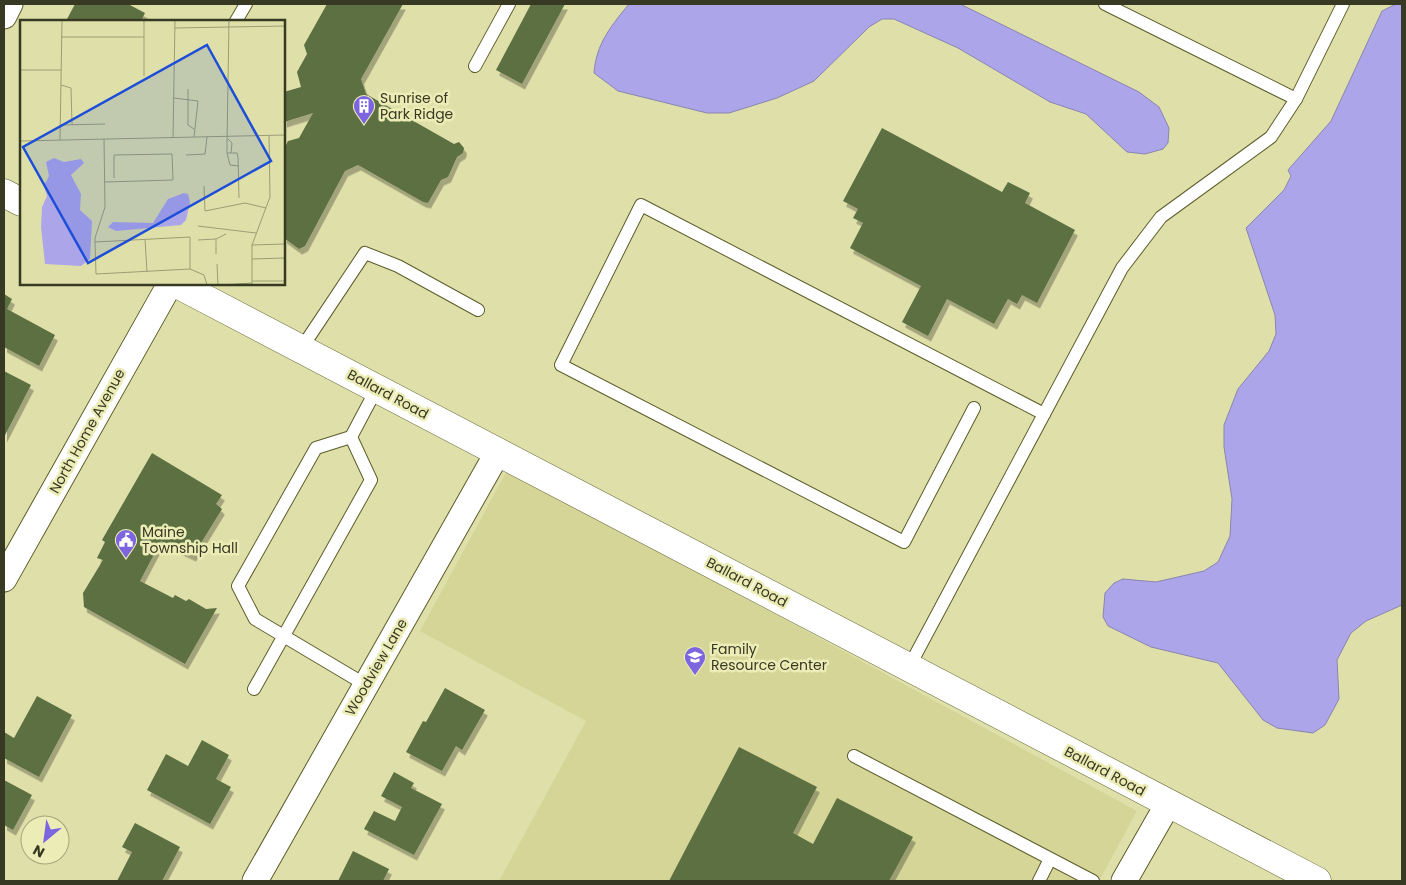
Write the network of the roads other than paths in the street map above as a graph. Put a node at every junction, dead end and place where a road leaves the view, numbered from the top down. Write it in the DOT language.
graph roads {
  1 [pos="10,4"];
  2 [pos="246,4"];
  3 [pos="510,4"];
  4 [pos="1105,4"];
  5 [pos="1343,4"];
  6 [pos="4,16"];
  7 [pos="237,20"];
  8 [pos="475,66"];
  9 [pos="1296,99"];
  10 [pos="4,193"];
  11 [pos="20,201"];
  12 [pos="169,285"];
  13 [pos="179,285"];
  14 [pos="478,310"];
  15 [pos="301,349"];
  16 [pos="377,388"];
  17 [pos="974,408"];
  18 [pos="1044,414"];
  19 [pos="351,437"];
  20 [pos="498,452"];
  21 [pos="4,578"];
  22 [pos="283,637"];
  23 [pos="909,667"];
  24 [pos="366,685"];
  25 [pos="254,689"];
  26 [pos="854,756"];
  27 [pos="1168,804"];
  28 [pos="1050,859"];
  29 [pos="255,881"];
  30 [pos="1039,881"];
  31 [pos="1092,881"];
  32 [pos="1124,881"];
  33 [pos="1317,881"];
  1 -- 6 [label="street"];
  2 -- 7 [label="lane"];
  3 -- 8 [label="lane"];
  4 -- 9 [label="lane"];
  5 -- 9 [label="lane"];
  9 -- 18 [label="lane"];
  10 -- 11 [label="street"];
  12 -- 21 [label="street, North Home Avenue"];
  13 -- 15 [label="street, Ballard Road"];
  14 -- 15 [label="lane"];
  15 -- 16 [label="street, Ballard Road"];
  16 -- 19 [label="lane"];
  16 -- 20 [label="street, Ballard Road"];
  17 -- 18 [label="lane"];
  18 -- 23 [label="lane"];
  19 -- 22 [label="lane"];
  19 -- 22 [label="lane"];
  20 -- 23 [label="street, Ballard Road"];
  20 -- 24 [label="street, Woodview Lane"];
  22 -- 24 [label="lane"];
  22 -- 25 [label="lane"];
  23 -- 27 [label="street, Ballard Road"];
  24 -- 29 [label="street, Woodview Lane"];
  26 -- 28 [label="lane"];
  27 -- 32 [label="street"];
  27 -- 33 [label="street, Ballard Road"];
  28 -- 30 [label="lane"];
  28 -- 31 [label="lane"];
}
